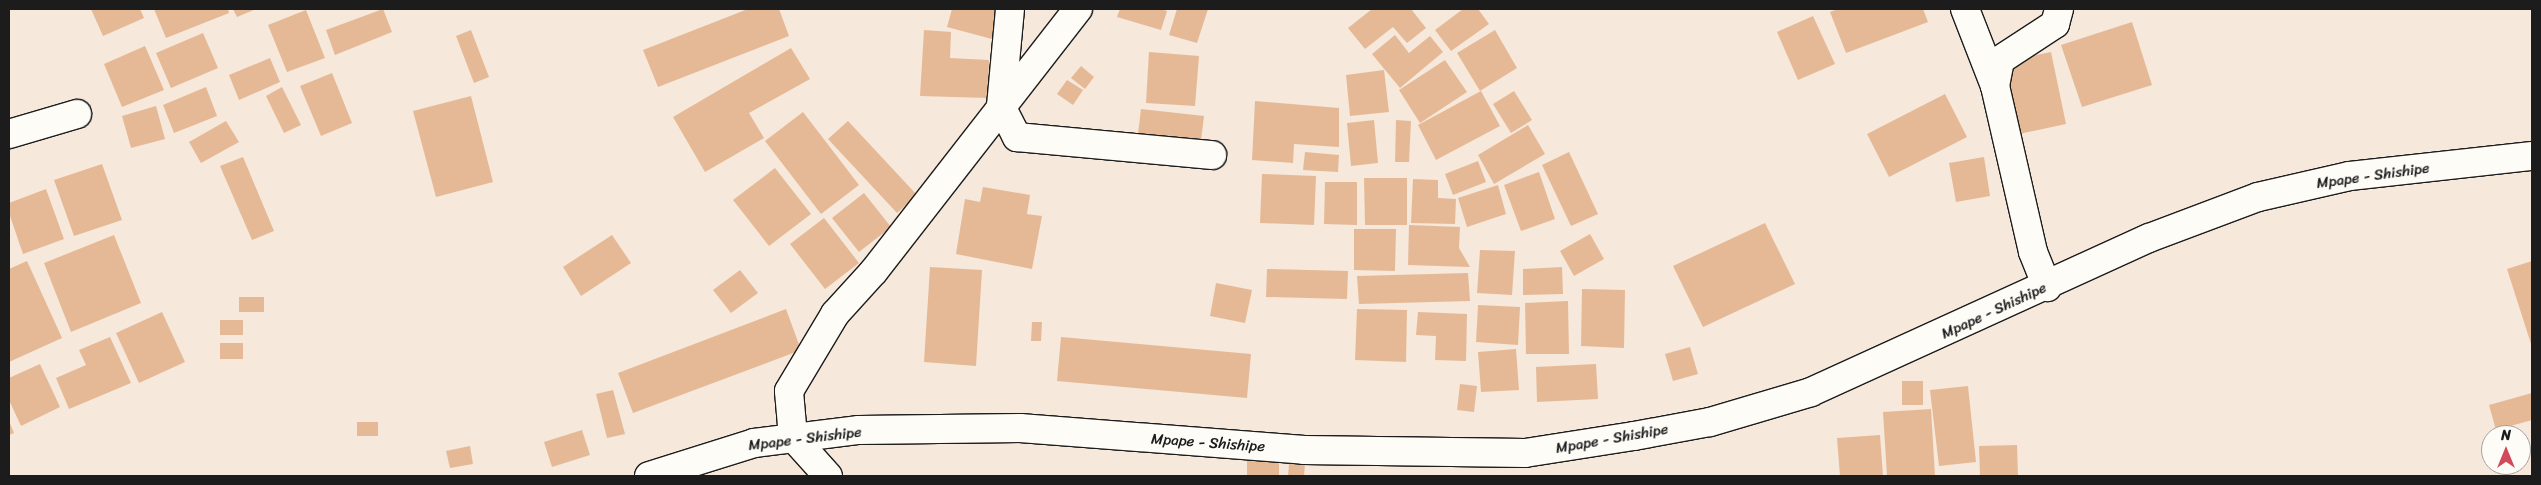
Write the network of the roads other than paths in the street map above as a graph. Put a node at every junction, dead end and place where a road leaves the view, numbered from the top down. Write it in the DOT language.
graph roads {
  1 [pos="1010,9"];
  2 [pos="1078,9"];
  3 [pos="1965,9"];
  4 [pos="2059,9"];
  5 [pos="1994,86"];
  6 [pos="1001,106"];
  7 [pos="77,114"];
  8 [pos="9,134"];
  9 [pos="1212,155"];
  10 [pos="2532,156"];
  11 [pos="2047,287"];
  12 [pos="793,437"];
  13 [pos="649,476"];
  14 [pos="828,476"];
  1 -- 6 [label="street"];
  2 -- 6 [label="street"];
  3 -- 5 [label="street"];
  4 -- 5 [label="street"];
  5 -- 11 [label="street"];
  6 -- 9 [label="street"];
  6 -- 12 [label="street"];
  7 -- 8 [label="street"];
  10 -- 11 [label="street, Mpape - Shishipe"];
  11 -- 12 [label="street, Mpape - Shishipe"];
  12 -- 13 [label="street, Mpape - Shishipe"];
  12 -- 14 [label="street"];
}
